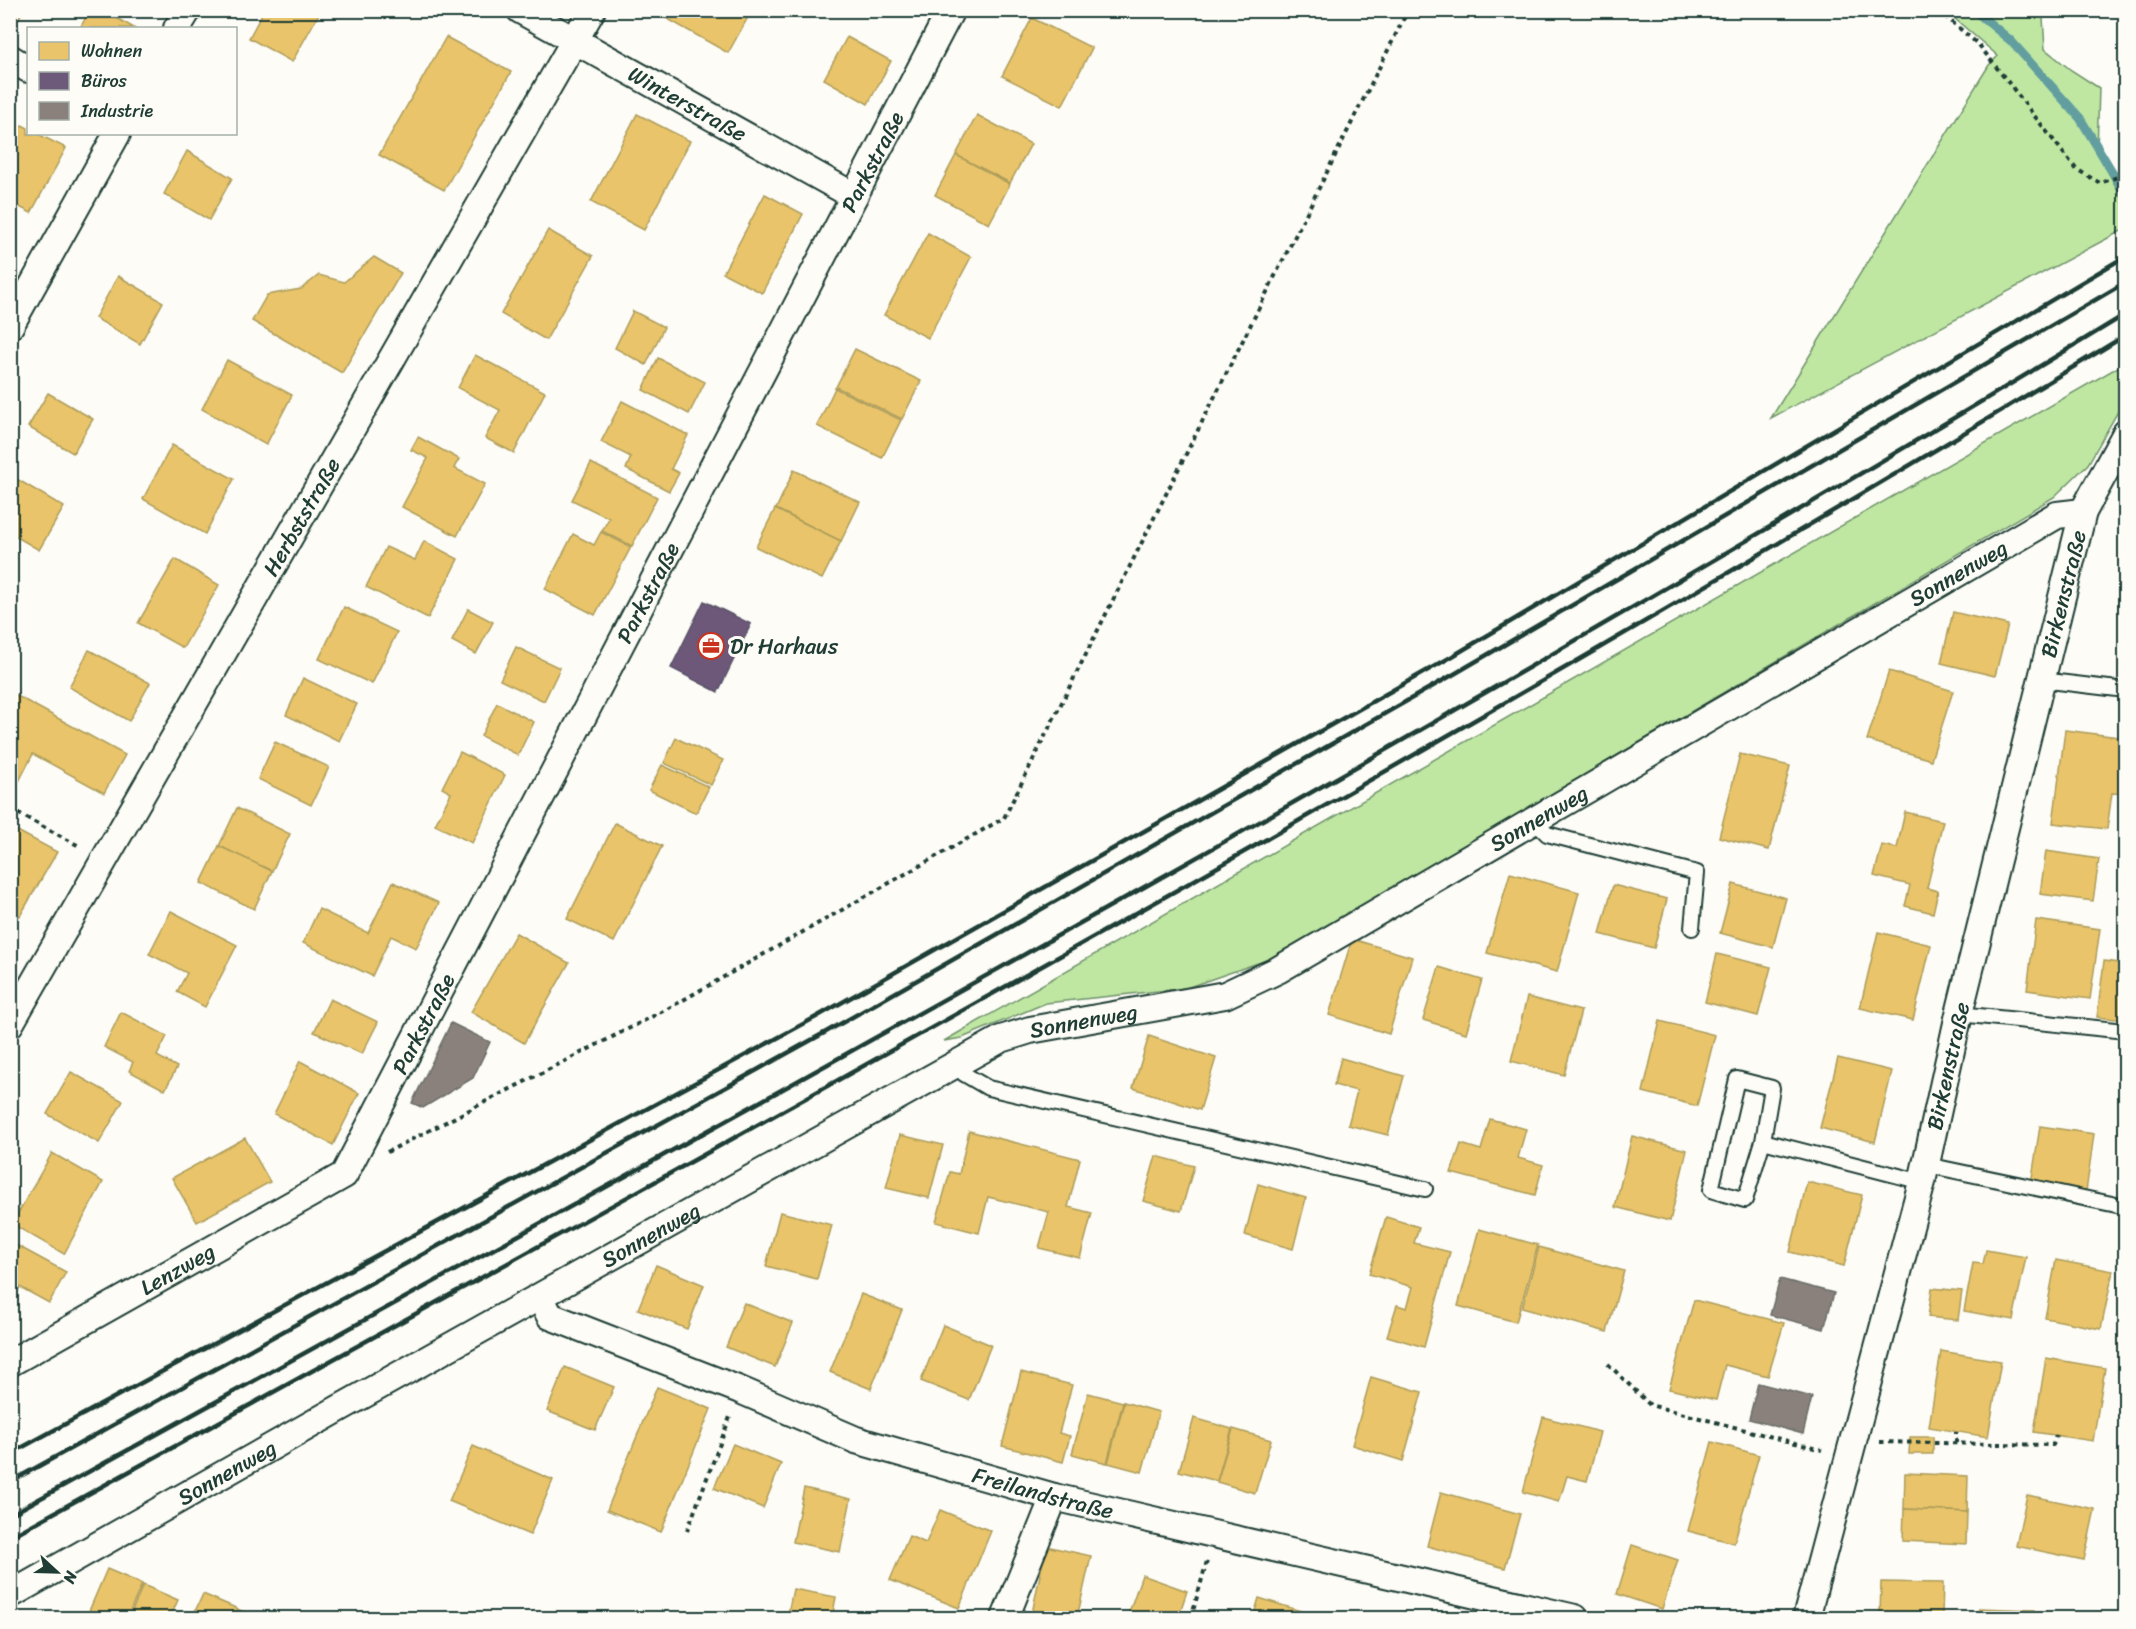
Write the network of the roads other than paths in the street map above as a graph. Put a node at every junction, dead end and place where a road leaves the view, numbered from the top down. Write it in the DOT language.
graph roads {
  1 [pos="188,10"];
  2 [pos="520,10"];
  3 [pos="592,10"];
  4 [pos="951,10"];
  5 [pos="178,27"];
  6 [pos="575,41"];
  7 [pos="10,58"];
  8 [pos="27,68"];
  9 [pos="116,135"];
  10 [pos="854,196"];
  11 [pos="10,326"];
  12 [pos="2123,444"];
  13 [pos="2083,512"];
  14 [pos="2042,680"];
  15 [pos="2126,690"];
  16 [pos="1532,819"];
  17 [pos="1692,928"];
  18 [pos="1959,1014"];
  19 [pos="10,1024"];
  20 [pos="2126,1031"];
  21 [pos="959,1063"];
  22 [pos="1763,1141"];
  23 [pos="1924,1174"];
  24 [pos="344,1175"];
  25 [pos="1425,1189"];
  26 [pos="2126,1207"];
  27 [pos="540,1297"];
  28 [pos="10,1363"];
  29 [pos="1054,1497"];
  30 [pos="10,1595"];
  31 [pos="1005,1618"];
  32 [pos="1575,1618"];
  33 [pos="1806,1618"];
  1 -- 5 [label="street"];
  2 -- 6 [label="street, Winterstraße"];
  3 -- 6 [label="street, Herbststraße"];
  4 -- 10 [label="street, Parkstraße"];
  6 -- 10 [label="street, Winterstraße"];
  6 -- 19 [label="street, Herbststraße"];
  7 -- 8 [label="street"];
  9 -- 11 [label="street"];
  10 -- 24 [label="street, Parkstraße"];
  12 -- 13 [label="street"];
  13 -- 14 [label="street, Birkenstraße"];
  13 -- 16 [label="street, Sonnenweg"];
  14 -- 15 [label="lane"];
  14 -- 18 [label="street, Birkenstraße"];
  16 -- 17 [label="lane"];
  16 -- 21 [label="street, Sonnenweg"];
  18 -- 20 [label="lane"];
  18 -- 23 [label="street, Birkenstraße"];
  21 -- 25 [label="lane"];
  21 -- 27 [label="street, Sonnenweg"];
  22 -- 22 [label="lane"];
  22 -- 23 [label="lane"];
  23 -- 26 [label="lane"];
  23 -- 33 [label="street, Birkenstraße"];
  24 -- 28 [label="street, Lenzweg"];
  27 -- 29 [label="street, Freilandstraße"];
  27 -- 30 [label="street, Sonnenweg"];
  29 -- 31 [label="street"];
  29 -- 32 [label="street, Freilandstraße"];
}
